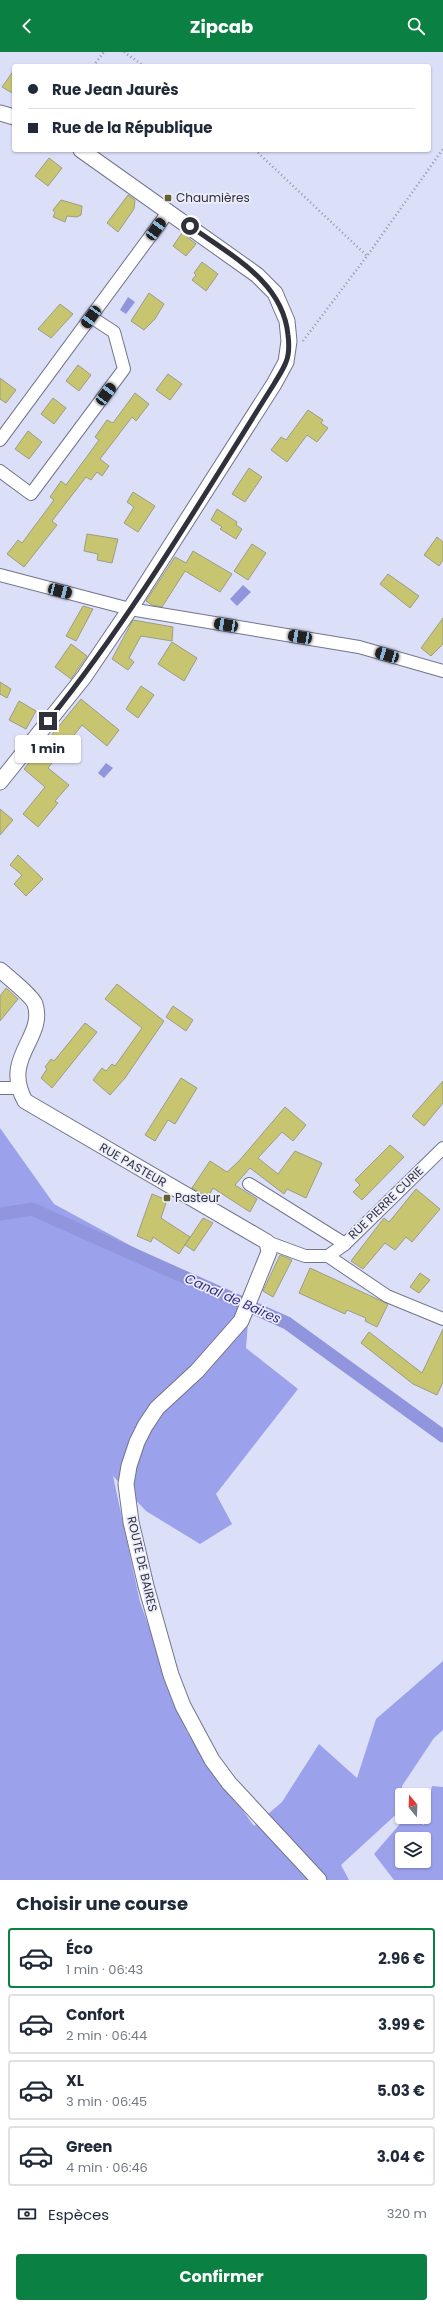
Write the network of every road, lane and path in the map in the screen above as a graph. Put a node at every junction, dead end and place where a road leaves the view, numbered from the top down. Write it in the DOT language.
graph roads {
  1 [pos="104,52"];
  2 [pos="124,52"];
  3 [pos="95,64"];
  4 [pos="141,64"];
  5 [pos="0,113"];
  6 [pos="12,116"];
  7 [pos="443,149"];
  8 [pos="84,152"];
  9 [pos="257,152"];
  10 [pos="169,211"];
  11 [pos="367,256"];
  12 [pos="91,317"];
  13 [pos="301,343"];
  14 [pos="0,440"];
  15 [pos="0,471"];
  16 [pos="0,575"];
  17 [pos="130,609"];
  18 [pos="443,671"];
  19 [pos="0,782"];
  20 [pos="0,970"];
  21 [pos="0,1088"];
  22 [pos="18,1088"];
  23 [pos="443,1148"];
  24 [pos="250,1184"];
  25 [pos="267,1242"];
  26 [pos="345,1244"];
  27 [pos="328,1256"];
  28 [pos="443,1319"];
  29 [pos="319,1880"];
  1 -- 3 [label="path"];
  2 -- 4 [label="path"];
  5 -- 6 [label="street"];
  7 -- 11 [label="path"];
  8 -- 10 [label="street"];
  9 -- 11 [label="path"];
  10 -- 12 [label="street"];
  10 -- 17 [label="street"];
  11 -- 13 [label="path"];
  12 -- 14 [label="street"];
  12 -- 15 [label="street"];
  16 -- 17 [label="street"];
  17 -- 18 [label="street"];
  17 -- 19 [label="street"];
  20 -- 22 [label="street"];
  21 -- 22 [label="street"];
  22 -- 25 [label="street, RUE PASTEUR"];
  23 -- 26 [label="street, RUE PIERRE CURIE"];
  24 -- 26 [label="street"];
  25 -- 27 [label="street, RUE PASTEUR"];
  25 -- 29 [label="street, ROUTE DE BAIRES"];
  26 -- 27 [label="street, RUE PIERRE CURIE"];
  27 -- 28 [label="street"];
}
